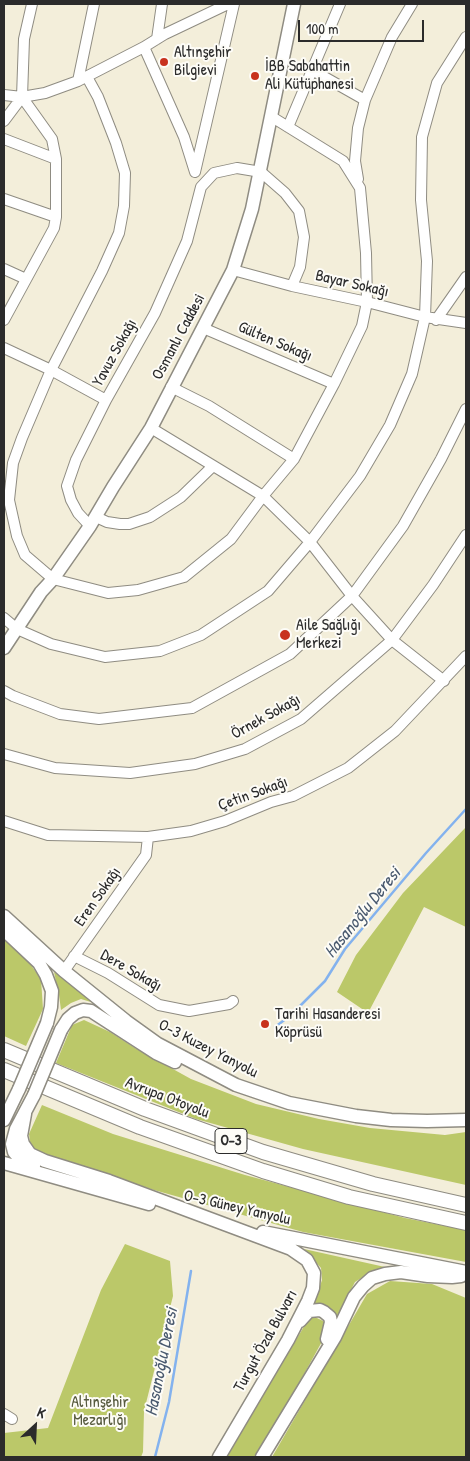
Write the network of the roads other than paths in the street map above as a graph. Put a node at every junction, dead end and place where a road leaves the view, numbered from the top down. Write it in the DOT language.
graph roads {
  1 [pos="32,4"];
  2 [pos="94,4"];
  3 [pos="162,4"];
  4 [pos="228,4"];
  5 [pos="234,4"];
  6 [pos="294,4"];
  7 [pos="340,4"];
  8 [pos="412,4"];
  9 [pos="466,37"];
  10 [pos="157,39"];
  11 [pos="144,47"];
  12 [pos="312,70"];
  13 [pos="82,79"];
  14 [pos="4,95"];
  15 [pos="22,97"];
  16 [pos="365,100"];
  17 [pos="272,117"];
  18 [pos="4,121"];
  19 [pos="288,127"];
  20 [pos="4,139"];
  21 [pos="56,160"];
  22 [pos="195,172"];
  23 [pos="261,172"];
  24 [pos="200,188"];
  25 [pos="360,188"];
  26 [pos="4,199"];
  27 [pos="56,217"];
  28 [pos="4,269"];
  29 [pos="233,270"];
  30 [pos="466,278"];
  31 [pos="26,280"];
  32 [pos="292,286"];
  33 [pos="367,302"];
  34 [pos="425,317"];
  35 [pos="4,320"];
  36 [pos="436,320"];
  37 [pos="466,323"];
  38 [pos="203,328"];
  39 [pos="4,348"];
  40 [pos="51,370"];
  41 [pos="334,384"];
  42 [pos="171,387"];
  43 [pos="106,400"];
  44 [pos="466,409"];
  45 [pos="151,428"];
  46 [pos="294,458"];
  47 [pos="213,466"];
  48 [pos="263,496"];
  49 [pos="93,522"];
  50 [pos="466,535"];
  51 [pos="310,542"];
  52 [pos="53,579"];
  53 [pos="352,596"];
  54 [pos="4,618"];
  55 [pos="17,629"];
  56 [pos="392,640"];
  57 [pos="4,648"];
  58 [pos="466,656"];
  59 [pos="444,682"];
  60 [pos="4,691"];
  61 [pos="4,754"];
  62 [pos="4,821"];
  63 [pos="148,837"];
  64 [pos="4,916"];
  65 [pos="4,930"];
  66 [pos="74,956"];
  67 [pos="64,971"];
  68 [pos="233,1001"];
  69 [pos="4,1050"];
  70 [pos="4,1070"];
  71 [pos="236,1085"];
  72 [pos="25,1114"];
  73 [pos="4,1120"];
  74 [pos="466,1120"];
  75 [pos="4,1163"];
  76 [pos="466,1205"];
  77 [pos="160,1207"];
  78 [pos="200,1216"];
  79 [pos="466,1223"];
  80 [pos="466,1273"];
  81 [pos="288,1340"];
  82 [pos="302,1390"];
  83 [pos="219,1457"];
  84 [pos="262,1457"];
  1 -- 15 [label="street"];
  2 -- 13 [label="street"];
  3 -- 10 [label="street"];
  4 -- 10 [label="street"];
  5 -- 22 [label="street"];
  6 -- 17 [label="main road, Osmanlı Caddesi"];
  7 -- 12 [label="street"];
  8 -- 16 [label="street"];
  9 -- 34 [label="street"];
  10 -- 11 [label="street"];
  11 -- 13 [label="street"];
  11 -- 22 [label="street"];
  12 -- 16 [label="street"];
  12 -- 19 [label="street"];
  13 -- 15 [label="street"];
  13 -- 40 [label="street"];
  14 -- 15 [label="street"];
  15 -- 18 [label="street"];
  15 -- 21 [label="street"];
  16 -- 25 [label="street"];
  17 -- 19 [label="street"];
  17 -- 23 [label="main road, Osmanlı Caddesi"];
  19 -- 25 [label="street"];
  20 -- 21 [label="street"];
  21 -- 27 [label="street"];
  22 -- 24 [label="street"];
  23 -- 24 [label="street"];
  23 -- 29 [label="main road, Osmanlı Caddesi"];
  23 -- 32 [label="street"];
  24 -- 43 [label="street, Yavuz Sokağı"];
  25 -- 33 [label="street"];
  26 -- 27 [label="street"];
  27 -- 31 [label="street"];
  28 -- 31 [label="street"];
  29 -- 32 [label="street, Bayar Sokağı"];
  29 -- 38 [label="main road, Osmanlı Caddesi"];
  30 -- 36 [label="street"];
  31 -- 35 [label="street"];
  32 -- 33 [label="street, Bayar Sokağı"];
  33 -- 34 [label="street, Bayar Sokağı"];
  33 -- 41 [label="street"];
  34 -- 36 [label="street, Bayar Sokağı"];
  34 -- 51 [label="street"];
  36 -- 37 [label="street, Bayar Sokağı"];
  38 -- 41 [label="street, Gülten Sokağı"];
  38 -- 42 [label="main road, Osmanlı Caddesi"];
  39 -- 40 [label="street"];
  40 -- 43 [label="street"];
  40 -- 52 [label="street"];
  41 -- 46 [label="street"];
  42 -- 45 [label="main road, Osmanlı Caddesi"];
  42 -- 46 [label="street"];
  43 -- 49 [label="street, Yavuz Sokağı"];
  44 -- 53 [label="street"];
  45 -- 47 [label="street"];
  45 -- 49 [label="main road, Osmanlı Caddesi"];
  46 -- 48 [label="street"];
  47 -- 48 [label="street"];
  47 -- 49 [label="street"];
  48 -- 51 [label="street"];
  48 -- 52 [label="street"];
  49 -- 52 [label="main road, Osmanlı Caddesi"];
  50 -- 56 [label="street, Örnek Sokağı"];
  51 -- 53 [label="street"];
  51 -- 55 [label="street"];
  52 -- 55 [label="main road, Osmanlı Caddesi"];
  53 -- 56 [label="street"];
  53 -- 60 [label="street"];
  54 -- 55 [label="street"];
  55 -- 57 [label="main road, Osmanlı Caddesi"];
  56 -- 59 [label="street"];
  56 -- 61 [label="street, Örnek Sokağı"];
  58 -- 59 [label="street, Çetin Sokağı"];
  59 -- 63 [label="street, Çetin Sokağı"];
  62 -- 63 [label="street, Çetin Sokağı"];
  63 -- 66 [label="street, Eren Sokağı"];
  64 -- 67 [label="main road, O-3 Kuzey Yanyolu"];
  65 -- 73 [label="main road, bridge"];
  66 -- 67 [label="street, Eren Sokağı"];
  66 -- 68 [label="street, Dere Sokağı"];
  67 -- 71 [label="main road, O-3 Kuzey Yanyolu"];
  69 -- 76 [label="highway, Avrupa Otoyolu / O-3"];
  70 -- 79 [label="highway, O-3"];
  71 -- 72 [label="main road, bridge"];
  71 -- 74 [label="main road, O-3 Kuzey Yanyolu"];
  72 -- 77 [label="main road"];
  72 -- 78 [label="main road"];
  75 -- 77 [label="main road, O-3 Güney Yanyolu"];
  77 -- 78 [label="main road, O-3 Güney Yanyolu"];
  78 -- 80 [label="main road, O-3 Güney Yanyolu"];
  78 -- 81 [label="main road, Turgut Özal Bulvarı"];
  80 -- 82 [label="main road"];
  81 -- 82 [label="main road"];
  81 -- 83 [label="main road, Turgut Özal Bulvarı"];
  82 -- 84 [label="main road"];
}
